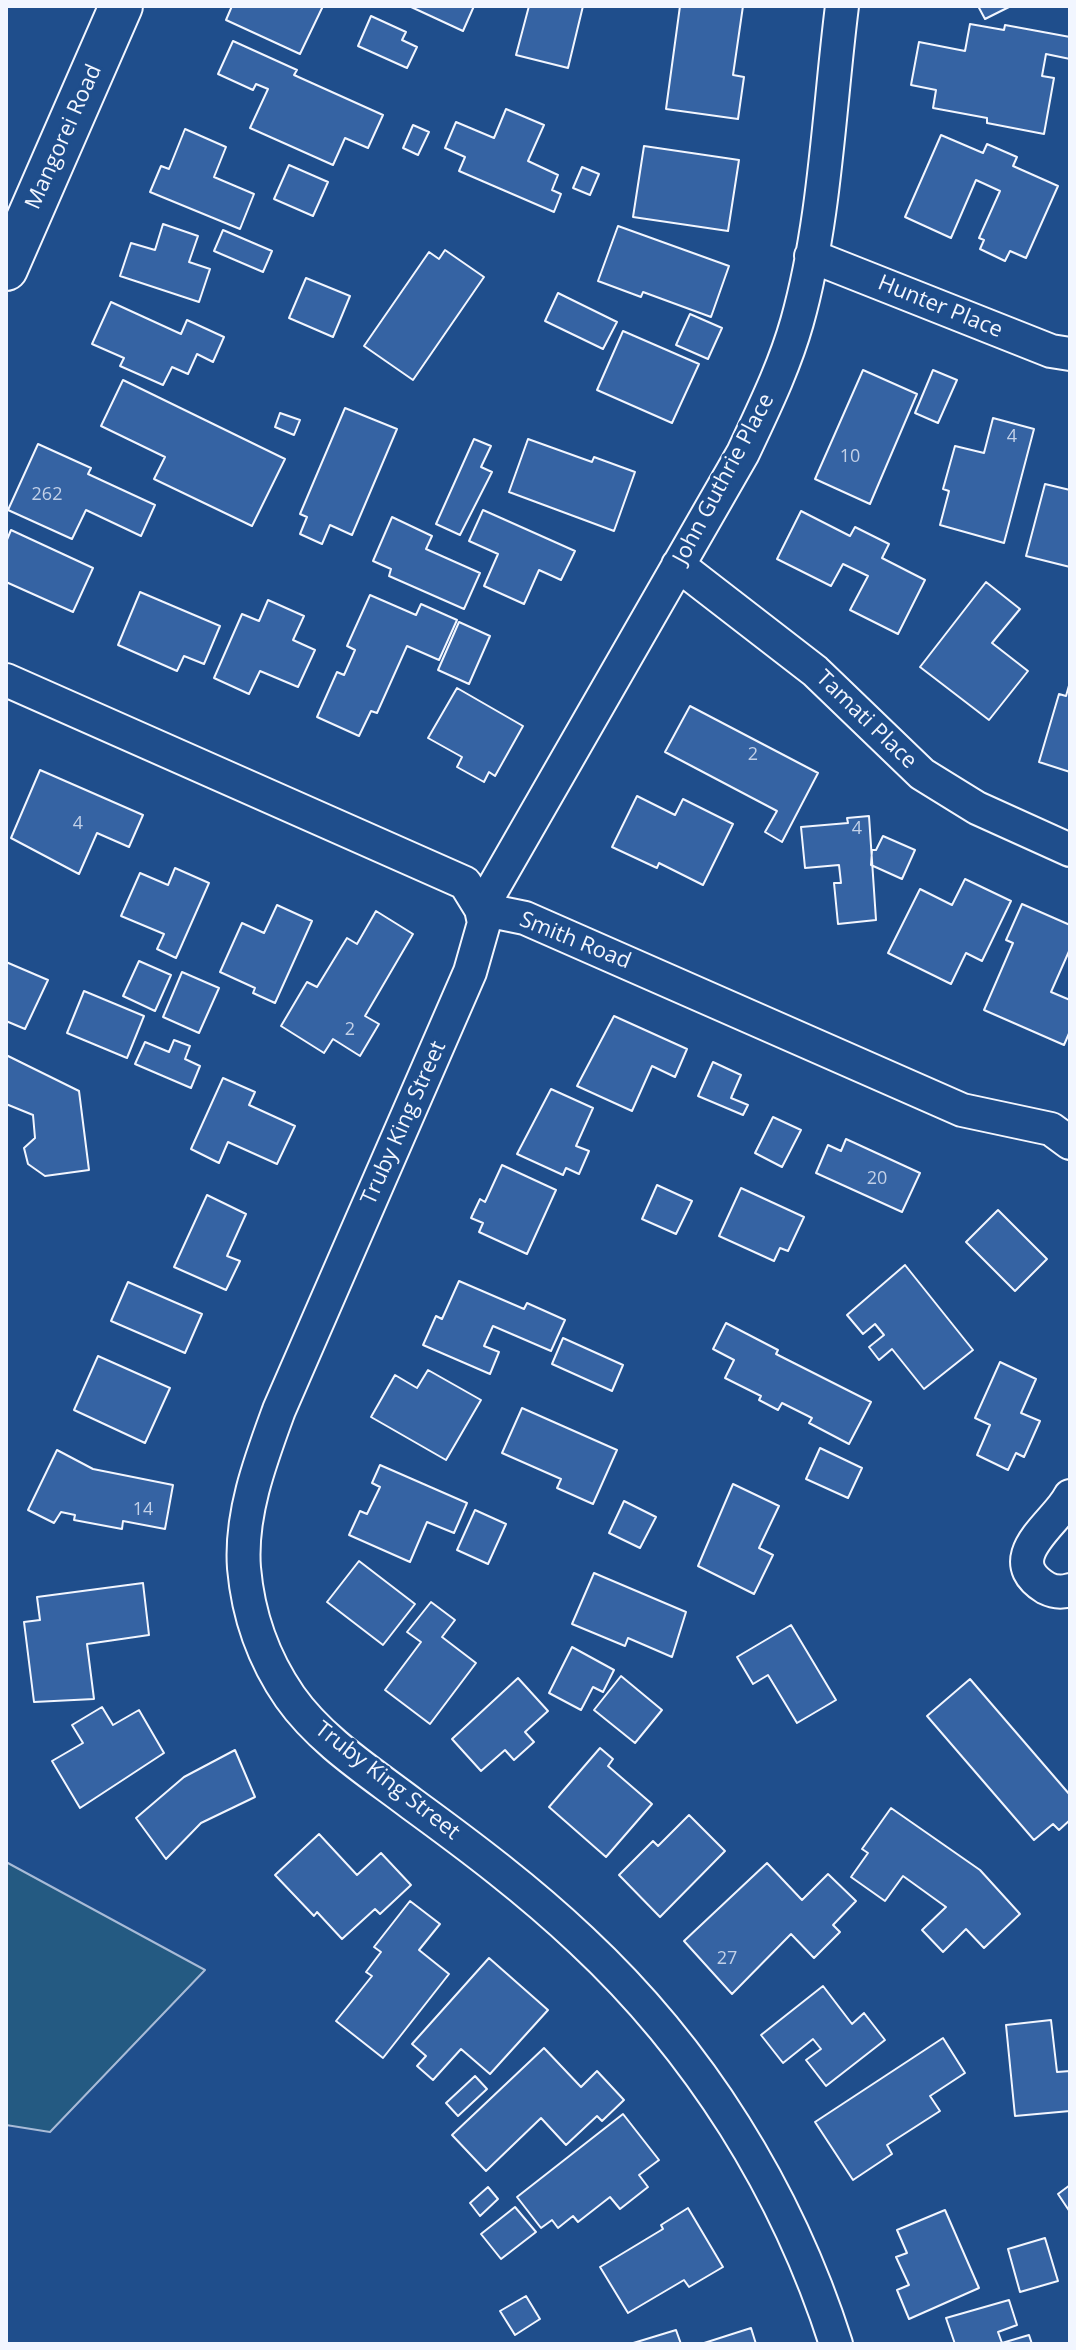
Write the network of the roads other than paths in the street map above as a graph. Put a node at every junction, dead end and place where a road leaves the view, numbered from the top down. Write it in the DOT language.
graph roads {
  1 [pos="121,6"];
  2 [pos="842,6"];
  3 [pos="811,256"];
  4 [pos="6,269"];
  5 [pos="1070,354"];
  6 [pos="678,565"];
  7 [pos="6,680"];
  8 [pos="1070,850"];
  9 [pos="481,909"];
  10 [pos="1070,1143"];
  11 [pos="1070,1496"];
  12 [pos="1070,1590"];
  13 [pos="836,2344"];
  1 -- 4 [label="street, Mangorei Road"];
  2 -- 3 [label="street, John Guthrie Place"];
  3 -- 5 [label="street, Hunter Place"];
  3 -- 6 [label="street, John Guthrie Place"];
  6 -- 8 [label="street, Tamati Place"];
  6 -- 9 [label="street, John Guthrie Place"];
  7 -- 9 [label="street"];
  9 -- 10 [label="street, Smith Road"];
  9 -- 13 [label="street, Truby King Street"];
  11 -- 12 [label="street"];
}
